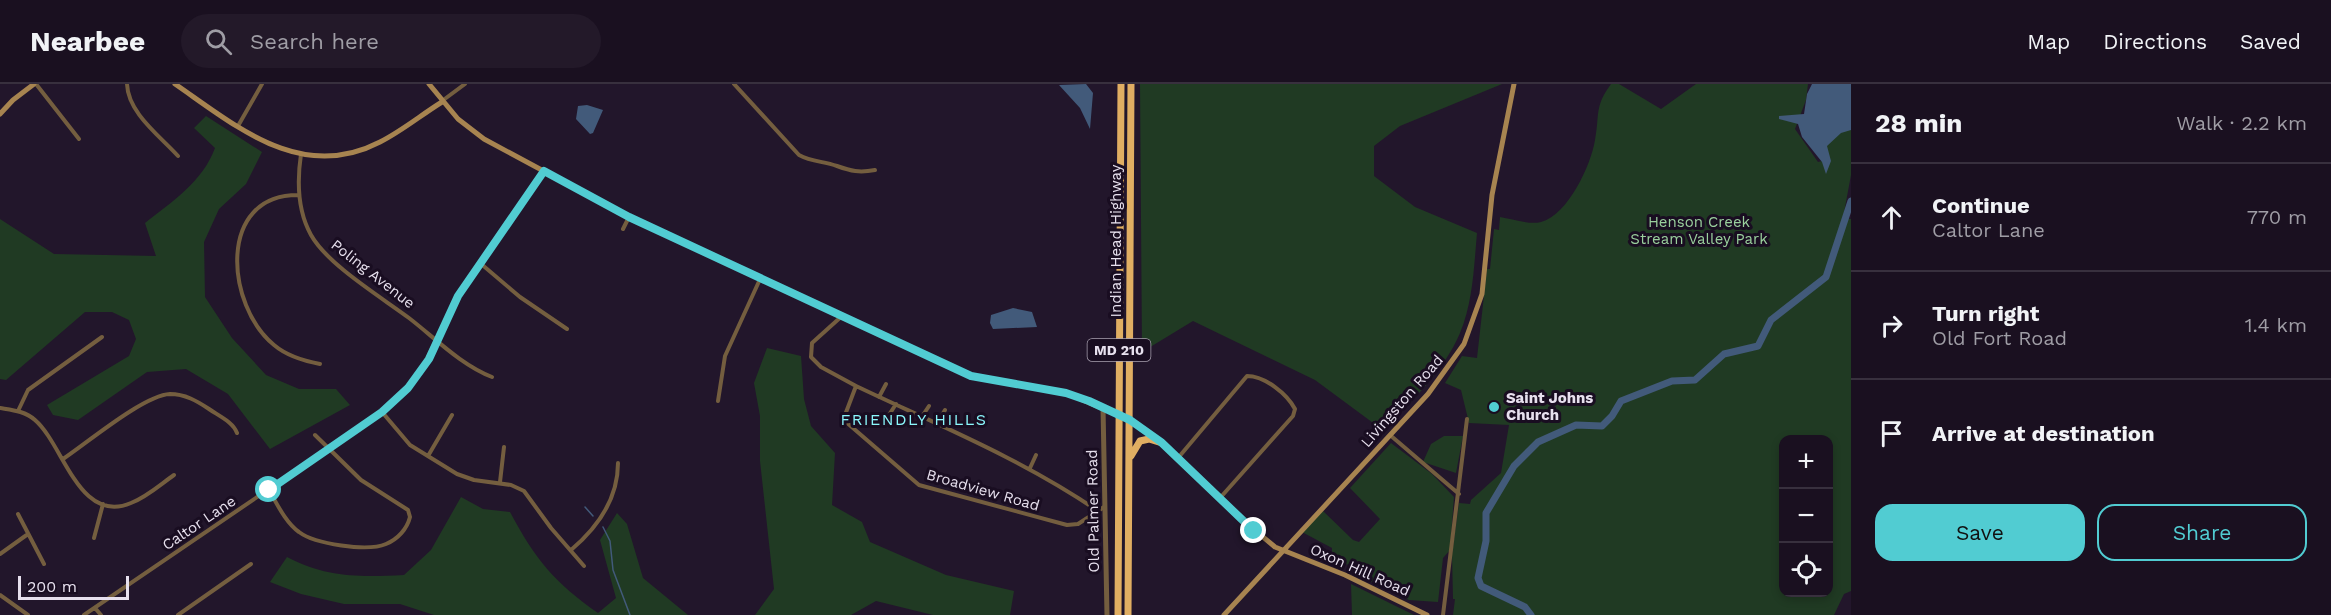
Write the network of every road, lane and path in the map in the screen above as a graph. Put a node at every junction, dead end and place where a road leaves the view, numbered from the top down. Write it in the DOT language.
graph roads {
  1 [pos="35,84"];
  2 [pos="128,84"];
  3 [pos="175,84"];
  4 [pos="262,84"];
  5 [pos="429,84"];
  6 [pos="465,84"];
  7 [pos="734,84"];
  8 [pos="1121,84"];
  9 [pos="1131,84"];
  10 [pos="1514,84"];
  11 [pos="442,102"];
  12 [pos="0,114"];
  13 [pos="237,127"];
  14 [pos="79,139"];
  15 [pos="301,154"];
  16 [pos="178,156"];
  17 [pos="875,170"];
  18 [pos="544,171"];
  19 [pos="299,195"];
  20 [pos="629,217"];
  21 [pos="623,230"];
  22 [pos="480,263"];
  23 [pos="761,277"];
  24 [pos="842,316"];
  25 [pos="567,330"];
  26 [pos="102,337"];
  27 [pos="438,340"];
  28 [pos="320,364"];
  29 [pos="492,377"];
  30 [pos="886,384"];
  31 [pos="855,386"];
  32 [pos="879,397"];
  33 [pos="718,401"];
  34 [pos="896,404"];
  35 [pos="929,406"];
  36 [pos="1103,407"];
  37 [pos="0,408"];
  38 [pos="945,410"];
  39 [pos="18,411"];
  40 [pos="382,412"];
  41 [pos="452,414"];
  42 [pos="1119,414"];
  43 [pos="923,415"];
  44 [pos="887,418"];
  45 [pos="1467,419"];
  46 [pos="1130,420"];
  47 [pos="938,422"];
  48 [pos="237,433"];
  49 [pos="315,435"];
  50 [pos="1390,435"];
  51 [pos="1162,443"];
  52 [pos="504,447"];
  53 [pos="328,448"];
  54 [pos="1036,455"];
  55 [pos="428,456"];
  56 [pos="1178,458"];
  57 [pos="63,459"];
  58 [pos="618,463"];
  59 [pos="1030,468"];
  60 [pos="1129,474"];
  61 [pos="174,475"];
  62 [pos="500,482"];
  63 [pos="269,490"];
  64 [pos="1459,495"];
  65 [pos="1220,498"];
  66 [pos="104,504"];
  67 [pos="1105,507"];
  68 [pos="1098,511"];
  69 [pos="18,514"];
  70 [pos="28,534"];
  71 [pos="94,538"];
  72 [pos="571,550"];
  73 [pos="1283,550"];
  74 [pos="0,554"];
  75 [pos="44,564"];
  76 [pos="251,564"];
  77 [pos="584,566"];
  78 [pos="0,595"];
  79 [pos="96,608"];
  80 [pos="28,615"];
  81 [pos="84,615"];
  82 [pos="100,615"];
  83 [pos="178,615"];
  84 [pos="1107,615"];
  85 [pos="1118,615"];
  86 [pos="1128,615"];
  87 [pos="1224,615"];
  88 [pos="1427,615"];
  89 [pos="1443,615"];
  1 -- 12 [label="main road"];
  1 -- 14 [label="street"];
  2 -- 16 [label="street"];
  3 -- 13 [label="main road"];
  4 -- 13 [label="street"];
  5 -- 11 [label="main road, Oxon Hill Road"];
  6 -- 11 [label="street"];
  7 -- 17 [label="street"];
  8 -- 42 [label="highway, Indian Head Highway / MD 210"];
  9 -- 46 [label="highway, Indian Head Highway / MD 210"];
  10 -- 50 [label="main road, Livingston Road"];
  11 -- 15 [label="main road"];
  11 -- 18 [label="main road, Oxon Hill Road"];
  13 -- 15 [label="main road"];
  15 -- 19 [label="street, Poling Avenue"];
  18 -- 20 [label="main road, Oxon Hill Road"];
  18 -- 22 [label="street, Caltor Lane"];
  19 -- 27 [label="street, Poling Avenue"];
  19 -- 28 [label="street"];
  20 -- 21 [label="street"];
  20 -- 23 [label="main road, Oxon Hill Road"];
  22 -- 25 [label="street"];
  22 -- 27 [label="street, Caltor Lane"];
  23 -- 24 [label="main road, Oxon Hill Road"];
  23 -- 33 [label="street"];
  24 -- 31 [label="street, Broadview Road"];
  24 -- 36 [label="main road, Oxon Hill Road"];
  26 -- 39 [label="street"];
  27 -- 29 [label="street, Poling Avenue"];
  27 -- 40 [label="street, Caltor Lane"];
  30 -- 32 [label="street"];
  31 -- 32 [label="street, Broadview Road"];
  31 -- 68 [label="street, Broadview Road"];
  32 -- 34 [label="street, Broadview Road"];
  34 -- 43 [label="street, Broadview Road"];
  34 -- 44 [label="street"];
  35 -- 43 [label="street"];
  36 -- 42 [label="main road, Oxon Hill Road"];
  36 -- 67 [label="street, Old Palmer Road"];
  37 -- 39 [label="street"];
  38 -- 47 [label="street"];
  39 -- 57 [label="street"];
  40 -- 53 [label="street, Caltor Lane"];
  40 -- 55 [label="street"];
  41 -- 55 [label="street"];
  42 -- 46 [label="main road, Oxon Hill Road"];
  42 -- 85 [label="highway, Indian Head Highway / MD 210"];
  43 -- 47 [label="street, Broadview Road"];
  45 -- 64 [label="street"];
  46 -- 51 [label="main road, Oxon Hill Road"];
  46 -- 60 [label="highway, Indian Head Highway / MD 210"];
  47 -- 59 [label="street, Broadview Road"];
  48 -- 57 [label="street"];
  49 -- 53 [label="street"];
  50 -- 64 [label="street"];
  50 -- 73 [label="main road, Livingston Road"];
  51 -- 56 [label="main road, Oxon Hill Road"];
  51 -- 60 [label="highway"];
  52 -- 62 [label="street"];
  53 -- 63 [label="street, Caltor Lane"];
  53 -- 63 [label="street"];
  54 -- 59 [label="street"];
  55 -- 62 [label="street"];
  56 -- 65 [label="main road, Oxon Hill Road"];
  56 -- 65 [label="street"];
  57 -- 66 [label="street"];
  58 -- 72 [label="street"];
  59 -- 68 [label="street, Broadview Road"];
  60 -- 86 [label="highway, Indian Head Highway / MD 210"];
  61 -- 66 [label="street"];
  62 -- 72 [label="street"];
  63 -- 79 [label="street, Caltor Lane"];
  64 -- 89 [label="street"];
  65 -- 73 [label="main road, Oxon Hill Road"];
  66 -- 71 [label="street"];
  67 -- 68 [label="street, Broadview Road"];
  67 -- 84 [label="street, Old Palmer Road"];
  69 -- 70 [label="street"];
  70 -- 74 [label="street"];
  70 -- 75 [label="street"];
  72 -- 77 [label="street"];
  73 -- 87 [label="main road, Livingston Road"];
  73 -- 88 [label="main road, Oxon Hill Road"];
  76 -- 83 [label="street"];
  78 -- 80 [label="street"];
  79 -- 81 [label="street, Caltor Lane"];
  79 -- 82 [label="street"];
}
